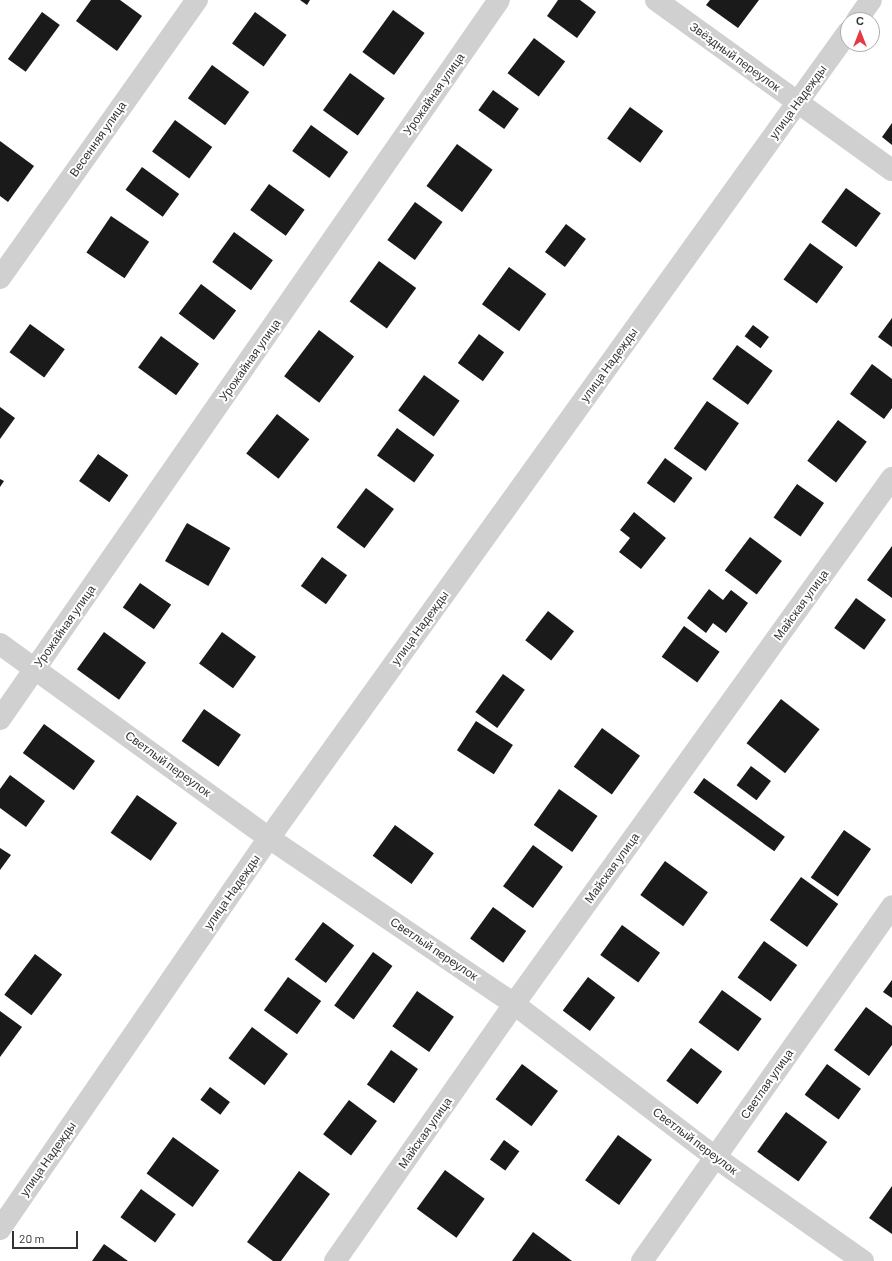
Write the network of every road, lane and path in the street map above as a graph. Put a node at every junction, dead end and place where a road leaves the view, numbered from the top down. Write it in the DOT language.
graph roads {
  1 [pos="196,0"];
  2 [pos="499,0"];
  3 [pos="656,0"];
  4 [pos="871,0"];
  5 [pos="863,12"];
  6 [pos="840,43"];
  7 [pos="798,102"];
  8 [pos="892,170"];
  9 [pos="0,278"];
  10 [pos="892,478"];
  11 [pos="0,644"];
  12 [pos="36,669"];
  13 [pos="0,719"];
  14 [pos="269,838"];
  15 [pos="892,906"];
  16 [pos="514,1004"];
  17 [pos="715,1157"];
  18 [pos="0,1229"];
  19 [pos="335,1261"];
  20 [pos="642,1261"];
  21 [pos="863,1261"];
  1 -- 9 [label="street, Весенняя улица"];
  2 -- 12 [label="street, Урожайная улица"];
  3 -- 7 [label="street, Звёздный переулок"];
  4 -- 5 [label="street"];
  6 -- 7 [label="street, улица Надежды"];
  7 -- 8 [label="street, Звёздный переулок"];
  7 -- 14 [label="street, улица Надежды"];
  10 -- 16 [label="street, Майская улица"];
  11 -- 12 [label="street, Светлый переулок"];
  12 -- 13 [label="street, Урожайная улица"];
  12 -- 14 [label="street, Светлый переулок"];
  14 -- 16 [label="street, Светлый переулок"];
  14 -- 18 [label="street, улица Надежды"];
  15 -- 17 [label="street, Светлая улица"];
  16 -- 17 [label="street, Светлый переулок"];
  16 -- 19 [label="street, Майская улица"];
  17 -- 20 [label="street, Светлая улица"];
  17 -- 21 [label="street, Светлый переулок"];
}
